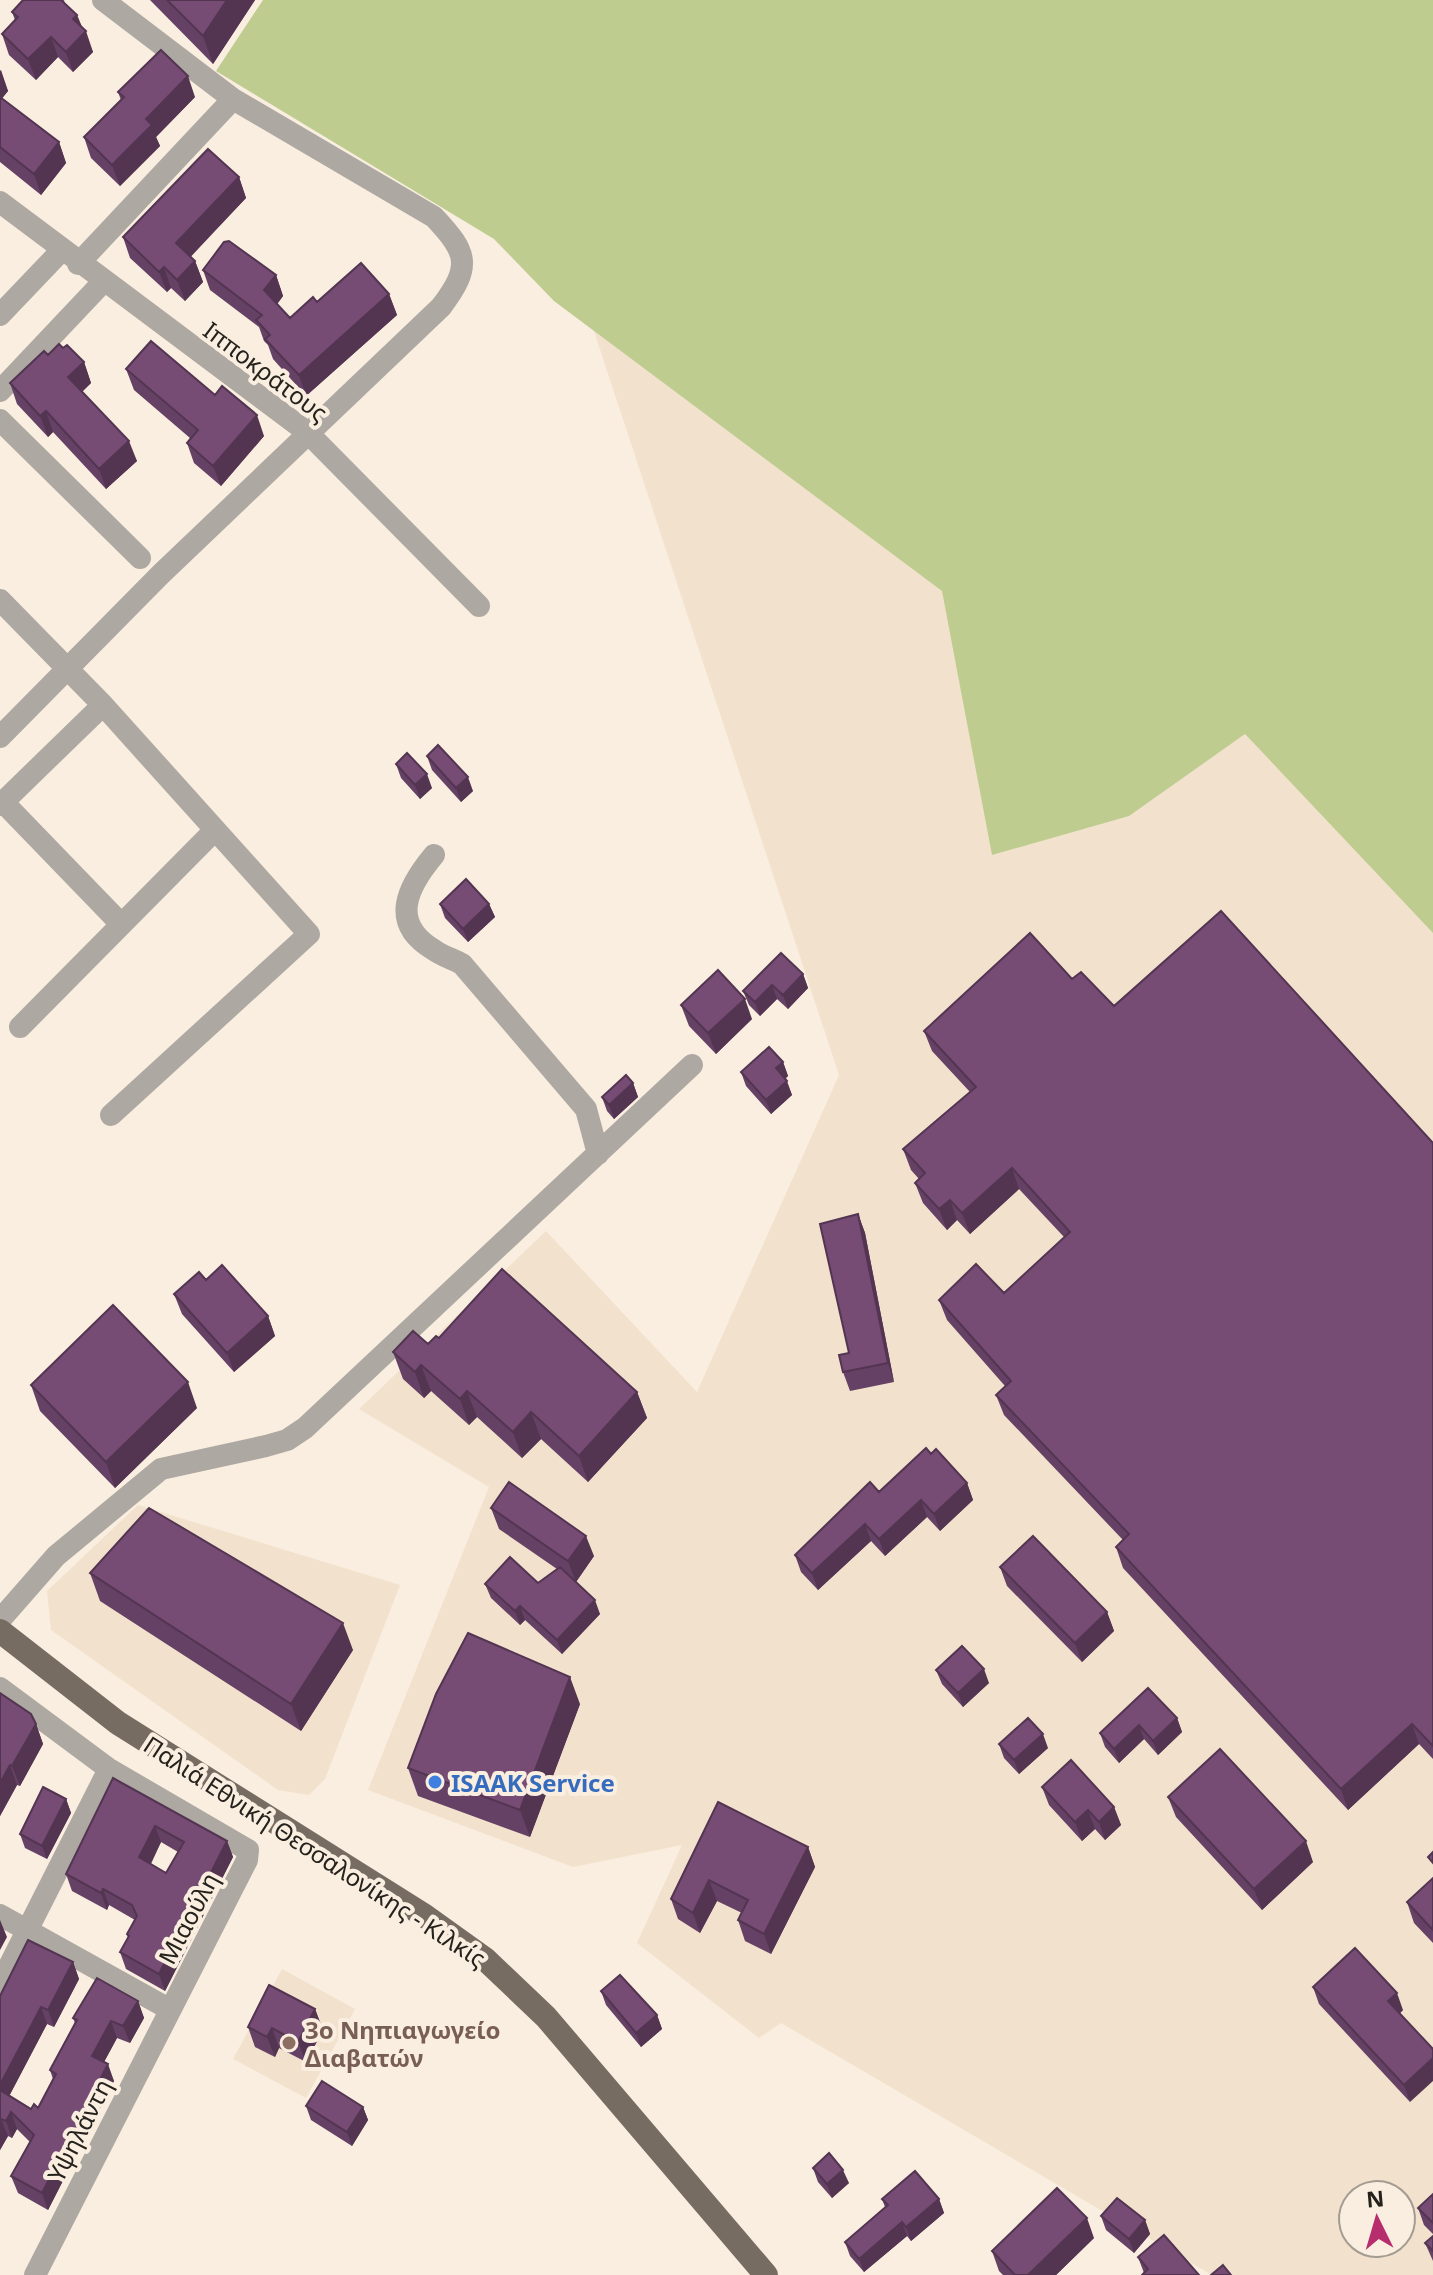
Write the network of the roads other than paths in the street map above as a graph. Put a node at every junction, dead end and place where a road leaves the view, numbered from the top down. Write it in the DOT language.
graph roads {
  1 [pos="103,0"];
  2 [pos="233,99"];
  3 [pos="0,202"];
  4 [pos="70,257"];
  5 [pos="103,282"];
  6 [pos="0,315"];
  7 [pos="0,391"];
  8 [pos="0,420"];
  9 [pos="307,432"];
  10 [pos="140,558"];
  11 [pos="0,600"];
  12 [pos="479,606"];
  13 [pos="66,671"];
  14 [pos="103,705"];
  15 [pos="0,737"];
  16 [pos="2,803"];
  17 [pos="215,830"];
  18 [pos="434,855"];
  19 [pos="121,924"];
  20 [pos="20,1027"];
  21 [pos="692,1065"];
  22 [pos="111,1115"];
  23 [pos="598,1154"];
  24 [pos="0,1620"];
  25 [pos="0,1631"];
  26 [pos="0,1688"];
  27 [pos="109,1769"];
  28 [pos="0,1915"];
  29 [pos="27,1930"];
  30 [pos="0,1984"];
  31 [pos="169,2009"];
  32 [pos="35,2275"];
  33 [pos="766,2275"];
  1 -- 2 [label="street"];
  2 -- 4 [label="street"];
  2 -- 9 [label="street"];
  3 -- 4 [label="street, Ιπποκράτους"];
  4 -- 5 [label="street, Ιπποκράτους"];
  4 -- 6 [label="street"];
  5 -- 7 [label="street"];
  5 -- 9 [label="street, Ιπποκράτους"];
  8 -- 10 [label="street"];
  9 -- 12 [label="street, Ιπποκράτους"];
  9 -- 13 [label="street"];
  11 -- 13 [label="street"];
  13 -- 14 [label="street"];
  13 -- 15 [label="street"];
  14 -- 16 [label="street"];
  14 -- 17 [label="street"];
  16 -- 19 [label="street"];
  17 -- 19 [label="street"];
  17 -- 22 [label="street"];
  18 -- 23 [label="street"];
  19 -- 20 [label="street"];
  21 -- 23 [label="street"];
  23 -- 24 [label="street"];
  25 -- 33 [label="main road, Παλιά Εθνική Θεσσαλονίκης - Κιλκίς"];
  26 -- 27 [label="street"];
  27 -- 29 [label="street"];
  27 -- 31 [label="street, Μιαούλη"];
  28 -- 29 [label="street"];
  29 -- 30 [label="street"];
  29 -- 31 [label="street"];
  31 -- 32 [label="street, Υψηλάντη"];
}
